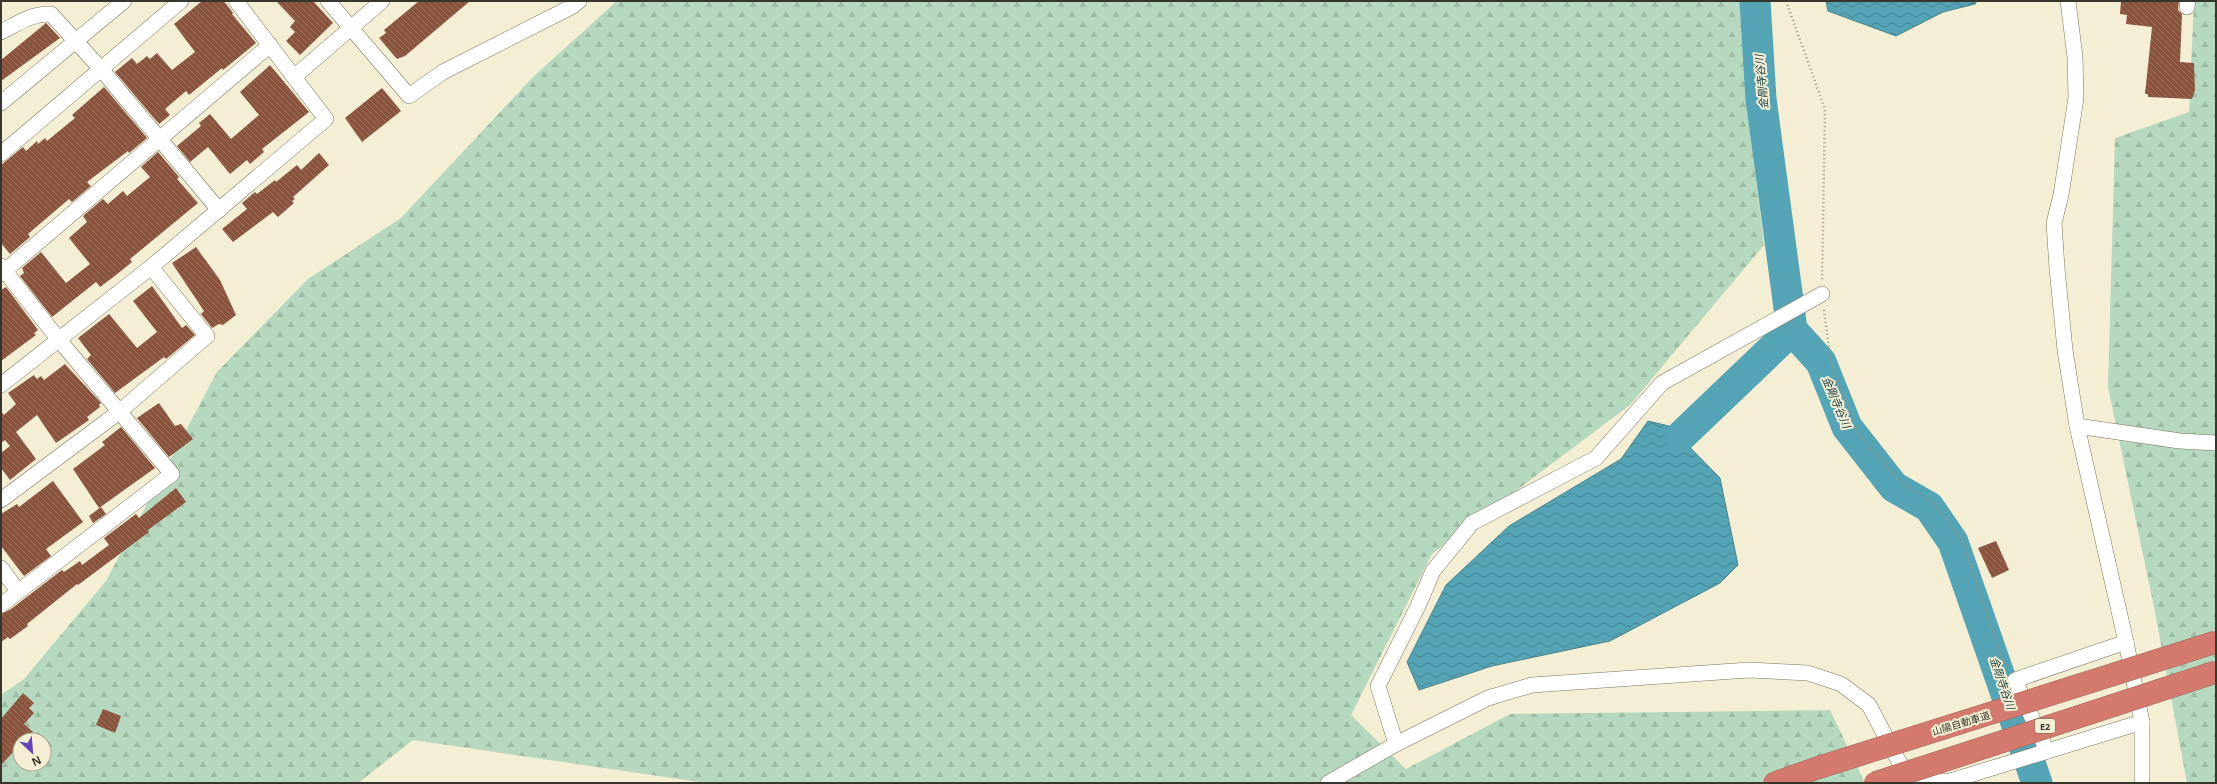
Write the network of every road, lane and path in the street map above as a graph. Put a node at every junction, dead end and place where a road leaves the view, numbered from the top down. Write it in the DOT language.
graph roads {
  1 [pos="124,1"];
  2 [pos="181,1"];
  3 [pos="236,1"];
  4 [pos="328,1"];
  5 [pos="382,1"];
  6 [pos="1786,1"];
  7 [pos="2068,1"];
  8 [pos="574,3"];
  9 [pos="351,28"];
  10 [pos="1,32"];
  11 [pos="76,42"];
  12 [pos="270,45"];
  13 [pos="101,69"];
  14 [pos="294,77"];
  15 [pos="1,103"];
  16 [pos="160,140"];
  17 [pos="1,154"];
  18 [pos="219,210"];
  19 [pos="151,267"];
  20 [pos="2,270"];
  21 [pos="1822,294"];
  22 [pos="59,340"];
  23 [pos="1,385"];
  24 [pos="119,412"];
  25 [pos="2077,426"];
  26 [pos="2216,443"];
  27 [pos="1,500"];
  28 [pos="1,568"];
  29 [pos="18,591"];
  30 [pos="1,605"];
  31 [pos="2126,642"];
  32 [pos="2216,642"];
  33 [pos="2216,672"];
  34 [pos="2015,680"];
  35 [pos="2142,722"];
  36 [pos="1396,744"];
  37 [pos="2047,751"];
  38 [pos="1328,783"];
  39 [pos="1775,783"];
  40 [pos="1875,783"];
  41 [pos="2142,783"];
  1 -- 11 [label="street"];
  2 -- 13 [label="street"];
  3 -- 12 [label="street"];
  4 -- 9 [label="street"];
  5 -- 9 [label="street"];
  6 -- 21 [label="path"];
  7 -- 25 [label="street"];
  8 -- 9 [label="street"];
  9 -- 14 [label="street"];
  10 -- 11 [label="street"];
  11 -- 13 [label="street"];
  11 -- 15 [label="street"];
  12 -- 14 [label="street"];
  12 -- 16 [label="street"];
  13 -- 16 [label="street"];
  13 -- 17 [label="street"];
  14 -- 18 [label="street"];
  16 -- 18 [label="street"];
  16 -- 20 [label="street"];
  18 -- 19 [label="street"];
  19 -- 22 [label="street"];
  19 -- 24 [label="street"];
  20 -- 22 [label="street"];
  21 -- 34 [label="path"];
  21 -- 36 [label="street"];
  22 -- 23 [label="street"];
  22 -- 24 [label="street"];
  24 -- 27 [label="street"];
  24 -- 29 [label="street"];
  25 -- 26 [label="street"];
  25 -- 31 [label="street"];
  28 -- 29 [label="street"];
  29 -- 30 [label="street"];
  31 -- 34 [label="street"];
  31 -- 35 [label="street"];
  32 -- 39 [label="highway, 山陽自動車道, bridge"];
  33 -- 40 [label="highway, E2, bridge"];
  34 -- 37 [label="street"];
  35 -- 37 [label="street"];
  35 -- 41 [label="street"];
  36 -- 37 [label="street"];
  36 -- 38 [label="street"];
}
